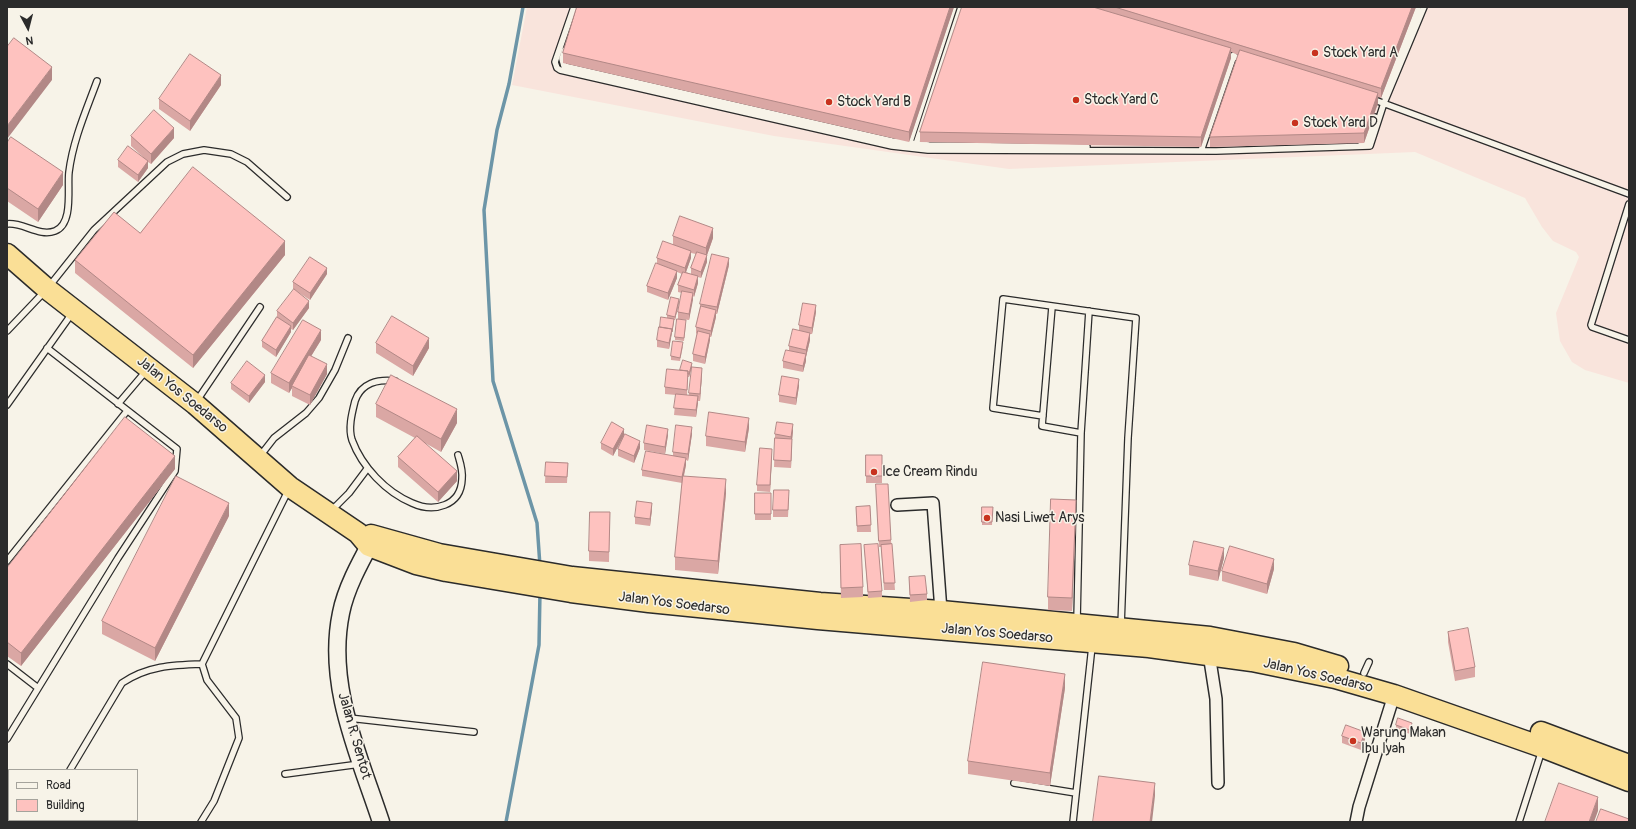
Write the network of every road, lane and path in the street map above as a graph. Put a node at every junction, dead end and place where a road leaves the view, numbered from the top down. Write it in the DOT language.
graph roads {
  1 [pos="574,7"];
  2 [pos="578,7"];
  3 [pos="954,7"];
  4 [pos="960,7"];
  5 [pos="1418,7"];
  6 [pos="1424,7"];
  7 [pos="1219,51"];
  8 [pos="1236,56"];
  9 [pos="1247,58"];
  10 [pos="1254,63"];
  11 [pos="97,81"];
  12 [pos="1367,96"];
  13 [pos="1383,101"];
  14 [pos="916,144"];
  15 [pos="909,145"];
  16 [pos="1208,148"];
  17 [pos="1201,149"];
  18 [pos="1629,193"];
  19 [pos="287,197"];
  20 [pos="1629,204"];
  21 [pos="1629,212"];
  22 [pos="7,224"];
  23 [pos="7,254"];
  24 [pos="47,289"];
  25 [pos="260,307"];
  26 [pos="1052,307"];
  27 [pos="74,310"];
  28 [pos="1089,311"];
  29 [pos="7,331"];
  30 [pos="348,338"];
  31 [pos="1629,339"];
  32 [pos="47,348"];
  33 [pos="149,368"];
  34 [pos="402,384"];
  35 [pos="118,404"];
  36 [pos="195,404"];
  37 [pos="7,405"];
  38 [pos="127,411"];
  39 [pos="1043,416"];
  40 [pos="1081,433"];
  41 [pos="458,455"];
  42 [pos="258,459"];
  43 [pos="367,469"];
  44 [pos="290,487"];
  45 [pos="897,505"];
  46 [pos="328,513"];
  47 [pos="367,538"];
  48 [pos="7,561"];
  49 [pos="572,584"];
  50 [pos="819,611"];
  51 [pos="941,620"];
  52 [pos="1079,634"];
  53 [pos="1121,636"];
  54 [pos="1209,654"];
  55 [pos="7,664"];
  56 [pos="202,664"];
  57 [pos="38,688"];
  58 [pos="1394,695"];
  59 [pos="1449,708"];
  60 [pos="346,718"];
  61 [pos="474,732"];
  62 [pos="7,739"];
  63 [pos="1545,741"];
  64 [pos="362,764"];
  65 [pos="1629,765"];
  66 [pos="71,769"];
  67 [pos="285,774"];
  68 [pos="1629,781"];
  69 [pos="1014,783"];
  70 [pos="1218,784"];
  71 [pos="1076,793"];
  72 [pos="201,822"];
  73 [pos="381,822"];
  74 [pos="1073,822"];
  75 [pos="1356,822"];
  76 [pos="1519,822"];
  1 -- 15 [label="lane"];
  2 -- 15 [label="lane"];
  3 -- 15 [label="lane"];
  4 -- 14 [label="lane"];
  5 -- 13 [label="lane"];
  6 -- 13 [label="lane"];
  7 -- 8 [label="lane"];
  8 -- 9 [label="lane"];
  8 -- 10 [label="lane"];
  8 -- 16 [label="lane"];
  8 -- 17 [label="lane"];
  11 -- 22 [label="lane"];
  12 -- 13 [label="lane"];
  13 -- 16 [label="lane"];
  13 -- 17 [label="lane"];
  13 -- 18 [label="lane"];
  14 -- 15 [label="lane"];
  14 -- 17 [label="lane"];
  15 -- 17 [label="lane"];
  16 -- 17 [label="lane"];
  19 -- 24 [label="lane"];
  20 -- 31 [label="lane"];
  21 -- 31 [label="lane"];
  23 -- 24 [label="highway, Jalan Yos Soedarso"];
  24 -- 27 [label="highway, Jalan Yos Soedarso"];
  24 -- 29 [label="lane"];
  25 -- 36 [label="lane"];
  26 -- 28 [label="lane"];
  26 -- 39 [label="lane"];
  26 -- 39 [label="lane"];
  27 -- 32 [label="lane"];
  27 -- 33 [label="highway, Jalan Yos Soedarso"];
  28 -- 40 [label="lane"];
  28 -- 53 [label="lane"];
  30 -- 42 [label="lane"];
  32 -- 35 [label="lane"];
  32 -- 37 [label="lane"];
  33 -- 35 [label="lane"];
  33 -- 36 [label="highway, Jalan Yos Soedarso"];
  34 -- 43 [label="lane"];
  35 -- 38 [label="lane"];
  36 -- 42 [label="highway, Jalan Yos Soedarso"];
  38 -- 48 [label="lane"];
  38 -- 57 [label="lane"];
  39 -- 40 [label="lane"];
  40 -- 52 [label="lane"];
  41 -- 43 [label="lane"];
  42 -- 44 [label="highway, Jalan Yos Soedarso"];
  43 -- 46 [label="lane"];
  44 -- 46 [label="highway, Jalan Yos Soedarso"];
  44 -- 56 [label="lane"];
  45 -- 51 [label="street"];
  46 -- 47 [label="highway, Jalan Yos Soedarso"];
  47 -- 49 [label="highway, Jalan Yos Soedarso"];
  47 -- 60 [label="street, Jalan R. Sentot"];
  49 -- 50 [label="highway, Jalan Yos Soedarso"];
  49 -- 50 [label="highway, Jalan Yos Soedarso"];
  50 -- 51 [label="highway, Jalan Yos Soedarso"];
  51 -- 52 [label="highway, Jalan Yos Soedarso"];
  52 -- 53 [label="highway, Jalan Yos Soedarso"];
  52 -- 71 [label="lane"];
  53 -- 54 [label="highway, Jalan Yos Soedarso"];
  53 -- 59 [label="highway, Jalan Yos Soedarso"];
  54 -- 58 [label="highway, Jalan Yos Soedarso"];
  54 -- 70 [label="street"];
  55 -- 57 [label="lane"];
  56 -- 66 [label="lane"];
  56 -- 72 [label="lane"];
  57 -- 62 [label="lane"];
  58 -- 59 [label="highway, Jalan Yos Soedarso"];
  58 -- 75 [label="street"];
  59 -- 63 [label="highway, Jalan Yos Soedarso"];
  60 -- 61 [label="lane"];
  60 -- 64 [label="street, Jalan R. Sentot"];
  63 -- 65 [label="highway, Jalan Yos Soedarso"];
  63 -- 68 [label="highway, Jalan Yos Soedarso"];
  63 -- 76 [label="lane"];
  64 -- 67 [label="lane"];
  64 -- 73 [label="street, Jalan R. Sentot"];
  69 -- 71 [label="lane"];
  71 -- 74 [label="lane"];
}
